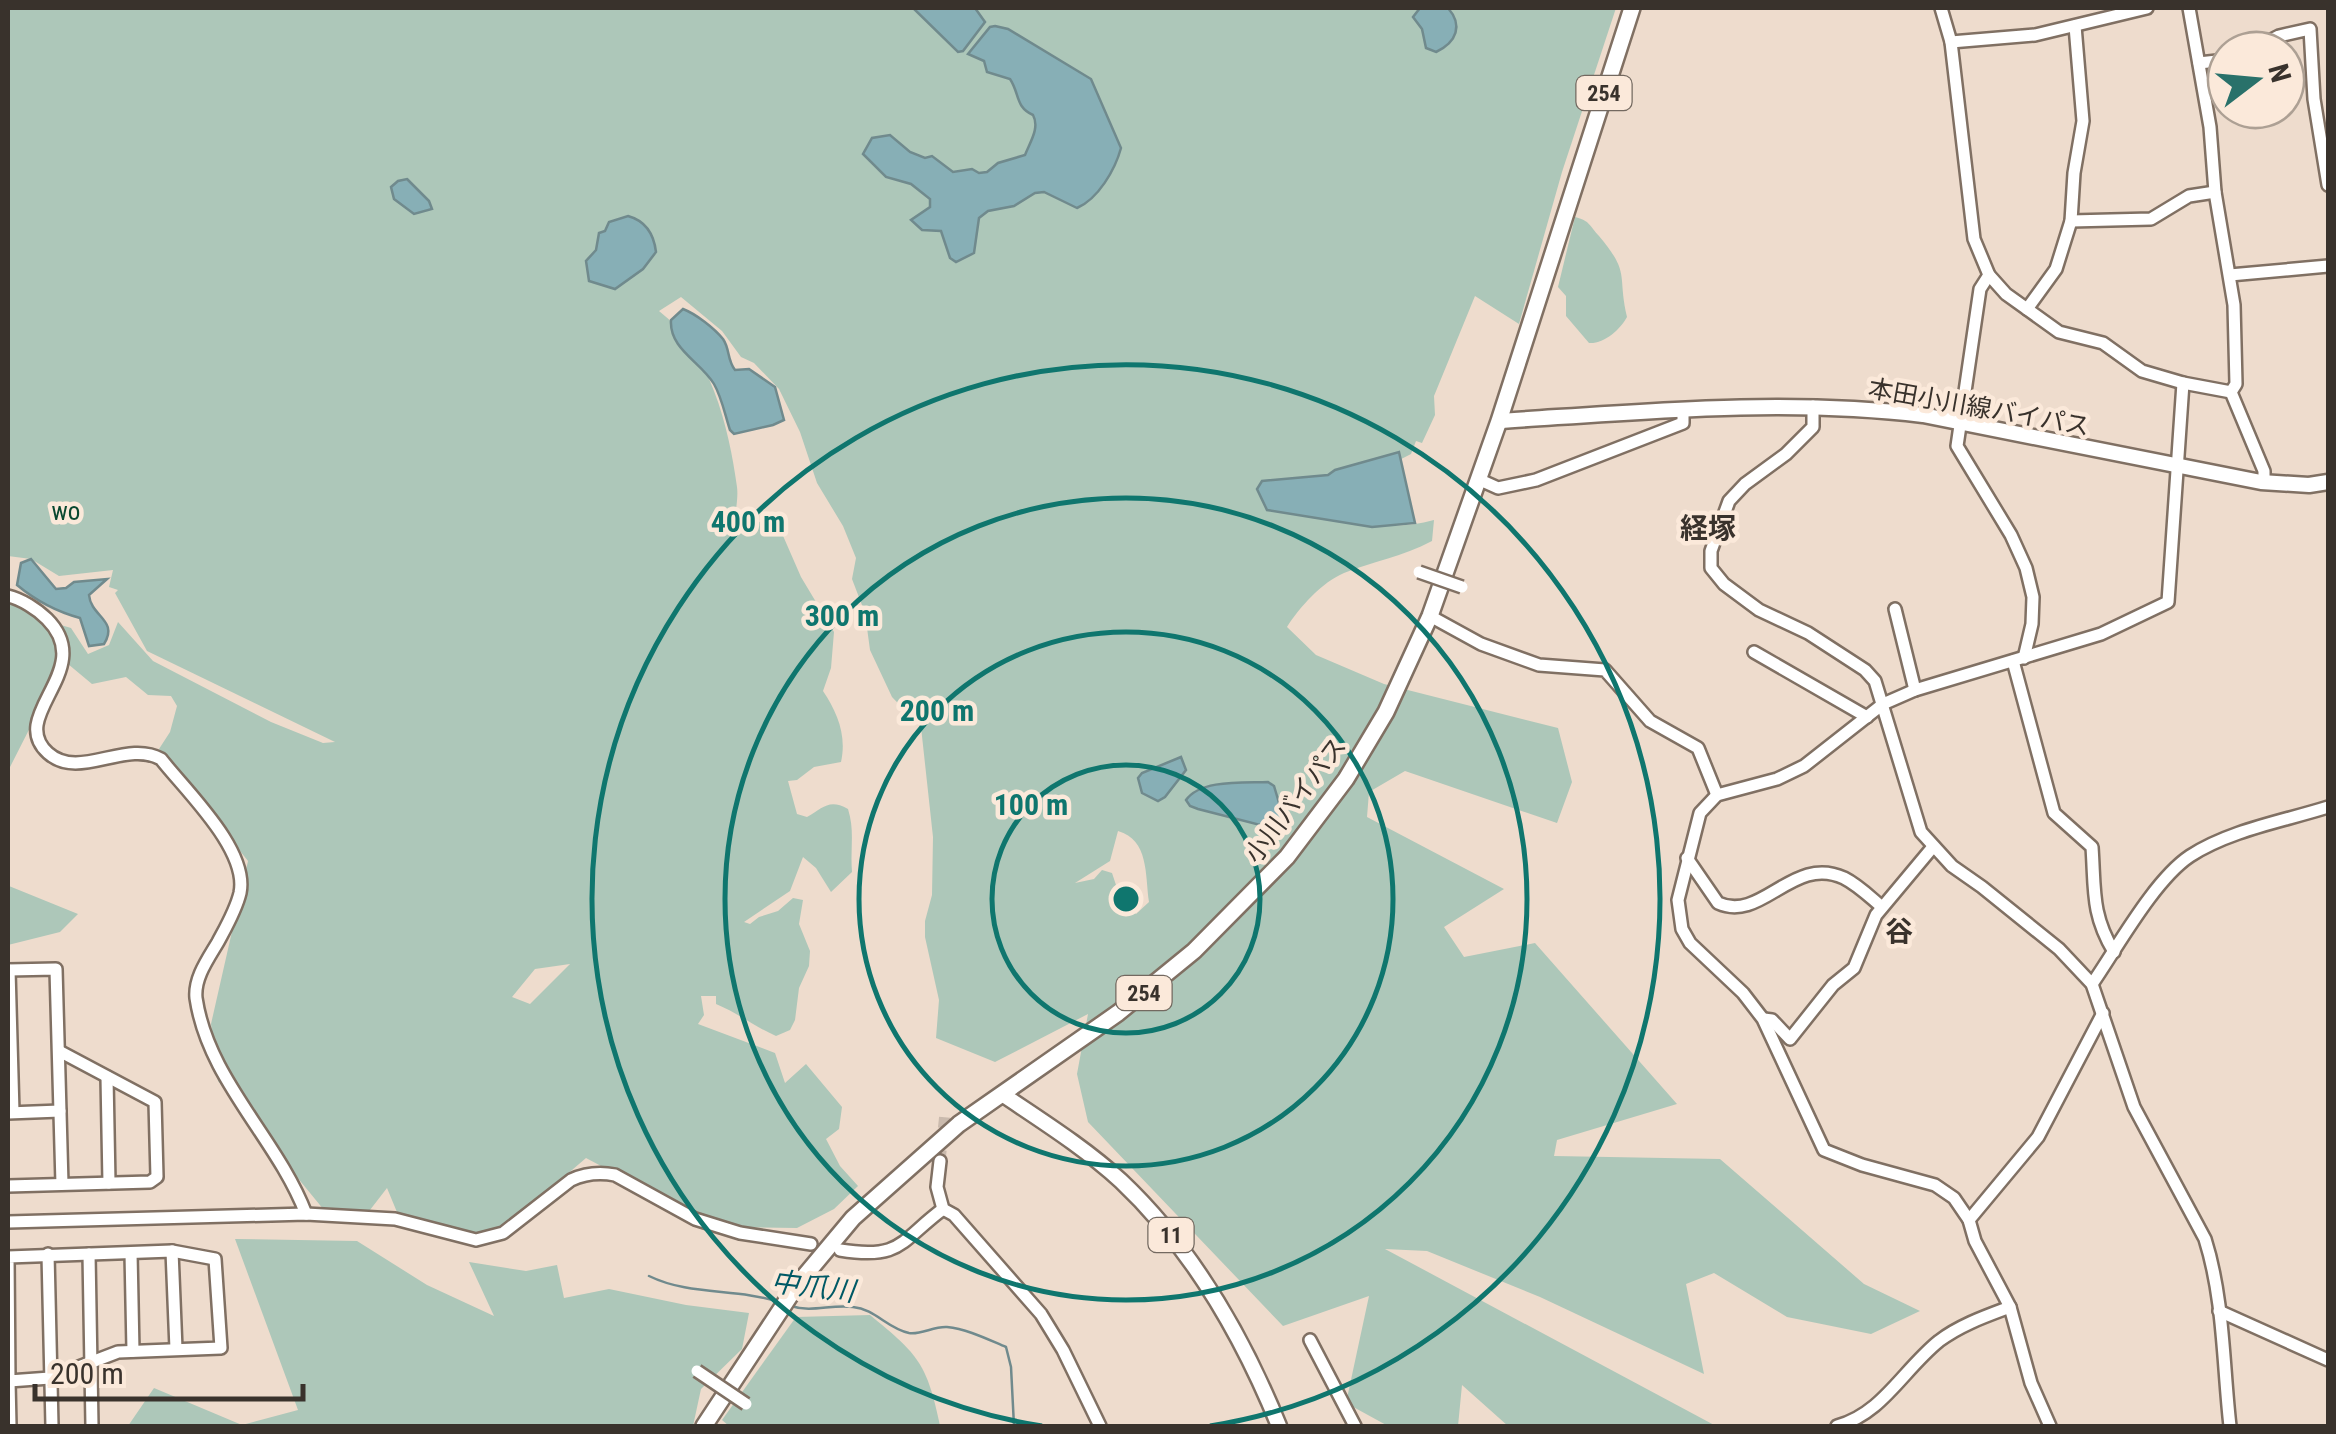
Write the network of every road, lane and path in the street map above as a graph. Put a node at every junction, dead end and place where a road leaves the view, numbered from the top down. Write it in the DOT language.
graph roads {
  1 [pos="1632,8"];
  2 [pos="1940,8"];
  3 [pos="2148,8"];
  4 [pos="2189,8"];
  5 [pos="2074,26"];
  6 [pos="2306,30"];
  7 [pos="1951,42"];
  8 [pos="2206,62"];
  9 [pos="2199,63"];
  10 [pos="2328,185"];
  11 [pos="2215,192"];
  12 [pos="2071,221"];
  13 [pos="2328,266"];
  14 [pos="1989,275"];
  15 [pos="2230,275"];
  16 [pos="2027,310"];
  17 [pos="2183,383"];
  18 [pos="2232,392"];
  19 [pos="1812,406"];
  20 [pos="1682,410"];
  21 [pos="1499,421"];
  22 [pos="1960,422"];
  23 [pos="2178,466"];
  24 [pos="1478,478"];
  25 [pos="2264,482"];
  26 [pos="2328,482"];
  27 [pos="1418,572"];
  28 [pos="1462,588"];
  29 [pos="8,596"];
  30 [pos="1895,610"];
  31 [pos="1430,616"];
  32 [pos="1754,652"];
  33 [pos="2019,659"];
  34 [pos="1916,690"];
  35 [pos="1883,704"];
  36 [pos="1867,717"];
  37 [pos="1717,795"];
  38 [pos="2328,807"];
  39 [pos="1932,848"];
  40 [pos="1688,858"];
  41 [pos="1882,907"];
  42 [pos="2114,952"];
  43 [pos="8,970"];
  44 [pos="2092,984"];
  45 [pos="2103,1013"];
  46 [pos="1763,1019"];
  47 [pos="59,1051"];
  48 [pos="107,1077"];
  49 [pos="1002,1094"];
  50 [pos="60,1111"];
  51 [pos="10,1112"];
  52 [pos="940,1161"];
  53 [pos="109,1183"];
  54 [pos="62,1184"];
  55 [pos="8,1186"];
  56 [pos="943,1210"];
  57 [pos="306,1214"];
  58 [pos="1969,1220"];
  59 [pos="8,1222"];
  60 [pos="811,1244"];
  61 [pos="840,1250"];
  62 [pos="172,1252"];
  63 [pos="48,1254"];
  64 [pos="90,1254"];
  65 [pos="131,1254"];
  66 [pos="2010,1306"];
  67 [pos="2219,1311"];
  68 [pos="8,1333"];
  69 [pos="1310,1340"];
  70 [pos="176,1349"];
  71 [pos="133,1351"];
  72 [pos="93,1360"];
  73 [pos="2328,1360"];
  74 [pos="696,1371"];
  75 [pos="50,1378"];
  76 [pos="9,1381"];
  77 [pos="746,1404"];
  78 [pos="711,1424"];
  79 [pos="10,1426"];
  80 [pos="52,1426"];
  81 [pos="92,1426"];
  82 [pos="1100,1426"];
  83 [pos="1279,1426"];
  84 [pos="1355,1426"];
  85 [pos="1837,1426"];
  86 [pos="2050,1426"];
  87 [pos="2230,1426"];
  1 -- 21 [label="highway, 小川バイパス / 254"];
  2 -- 7 [label="street"];
  3 -- 5 [label="street"];
  4 -- 9 [label="street"];
  5 -- 7 [label="street"];
  5 -- 12 [label="street"];
  6 -- 10 [label="street"];
  7 -- 14 [label="street"];
  8 -- 9 [label="street"];
  9 -- 11 [label="street"];
  11 -- 12 [label="street"];
  11 -- 15 [label="street"];
  12 -- 16 [label="street"];
  13 -- 15 [label="street"];
  14 -- 16 [label="street"];
  14 -- 22 [label="street"];
  15 -- 18 [label="street"];
  16 -- 17 [label="street"];
  17 -- 18 [label="street"];
  17 -- 23 [label="street"];
  18 -- 25 [label="street"];
  19 -- 20 [label="main road, 本田小川線バイパス"];
  19 -- 22 [label="main road, 本田小川線バイパス"];
  19 -- 35 [label="street"];
  20 -- 21 [label="main road, 本田小川線バイパス"];
  20 -- 24 [label="street"];
  21 -- 24 [label="highway, 小川バイパス / 254"];
  22 -- 23 [label="main road, 本田小川線バイパス"];
  22 -- 33 [label="street"];
  23 -- 25 [label="main road, 本田小川線バイパス"];
  23 -- 33 [label="street"];
  24 -- 31 [label="highway, 小川バイパス / 254"];
  25 -- 26 [label="main road, 本田小川線バイパス"];
  27 -- 28 [label="street, bridge"];
  29 -- 57 [label="street"];
  30 -- 34 [label="street"];
  31 -- 37 [label="street"];
  31 -- 49 [label="highway, 小川バイパス / 254"];
  32 -- 36 [label="street"];
  33 -- 34 [label="street"];
  33 -- 42 [label="street"];
  34 -- 35 [label="street"];
  35 -- 36 [label="street"];
  35 -- 39 [label="street"];
  36 -- 37 [label="street"];
  37 -- 40 [label="street"];
  38 -- 42 [label="street"];
  39 -- 41 [label="street"];
  39 -- 44 [label="street"];
  40 -- 41 [label="street"];
  40 -- 46 [label="street"];
  41 -- 46 [label="street"];
  42 -- 44 [label="street"];
  43 -- 47 [label="street"];
  43 -- 51 [label="street"];
  44 -- 45 [label="street"];
  45 -- 58 [label="street"];
  45 -- 67 [label="street"];
  46 -- 58 [label="street"];
  47 -- 48 [label="street"];
  47 -- 50 [label="street"];
  48 -- 53 [label="street"];
  48 -- 53 [label="street"];
  49 -- 78 [label="highway, 小川バイパス / 254"];
  49 -- 83 [label="main road, 11"];
  50 -- 51 [label="street"];
  50 -- 54 [label="street"];
  52 -- 56 [label="street"];
  53 -- 54 [label="street"];
  54 -- 55 [label="street"];
  56 -- 61 [label="street"];
  56 -- 82 [label="street"];
  57 -- 59 [label="street"];
  57 -- 60 [label="street"];
  58 -- 66 [label="street"];
  62 -- 65 [label="street"];
  62 -- 70 [label="street"];
  62 -- 70 [label="street"];
  63 -- 64 [label="street"];
  63 -- 68 [label="street"];
  63 -- 75 [label="street"];
  64 -- 65 [label="street"];
  64 -- 72 [label="street"];
  65 -- 71 [label="street"];
  66 -- 85 [label="street"];
  66 -- 86 [label="street"];
  67 -- 73 [label="street"];
  67 -- 87 [label="street"];
  68 -- 76 [label="street"];
  69 -- 84 [label="street"];
  70 -- 71 [label="street"];
  71 -- 72 [label="street"];
  72 -- 75 [label="street"];
  72 -- 81 [label="street"];
  74 -- 77 [label="street, bridge"];
  75 -- 76 [label="street"];
  75 -- 80 [label="street"];
  76 -- 79 [label="street"];
}
